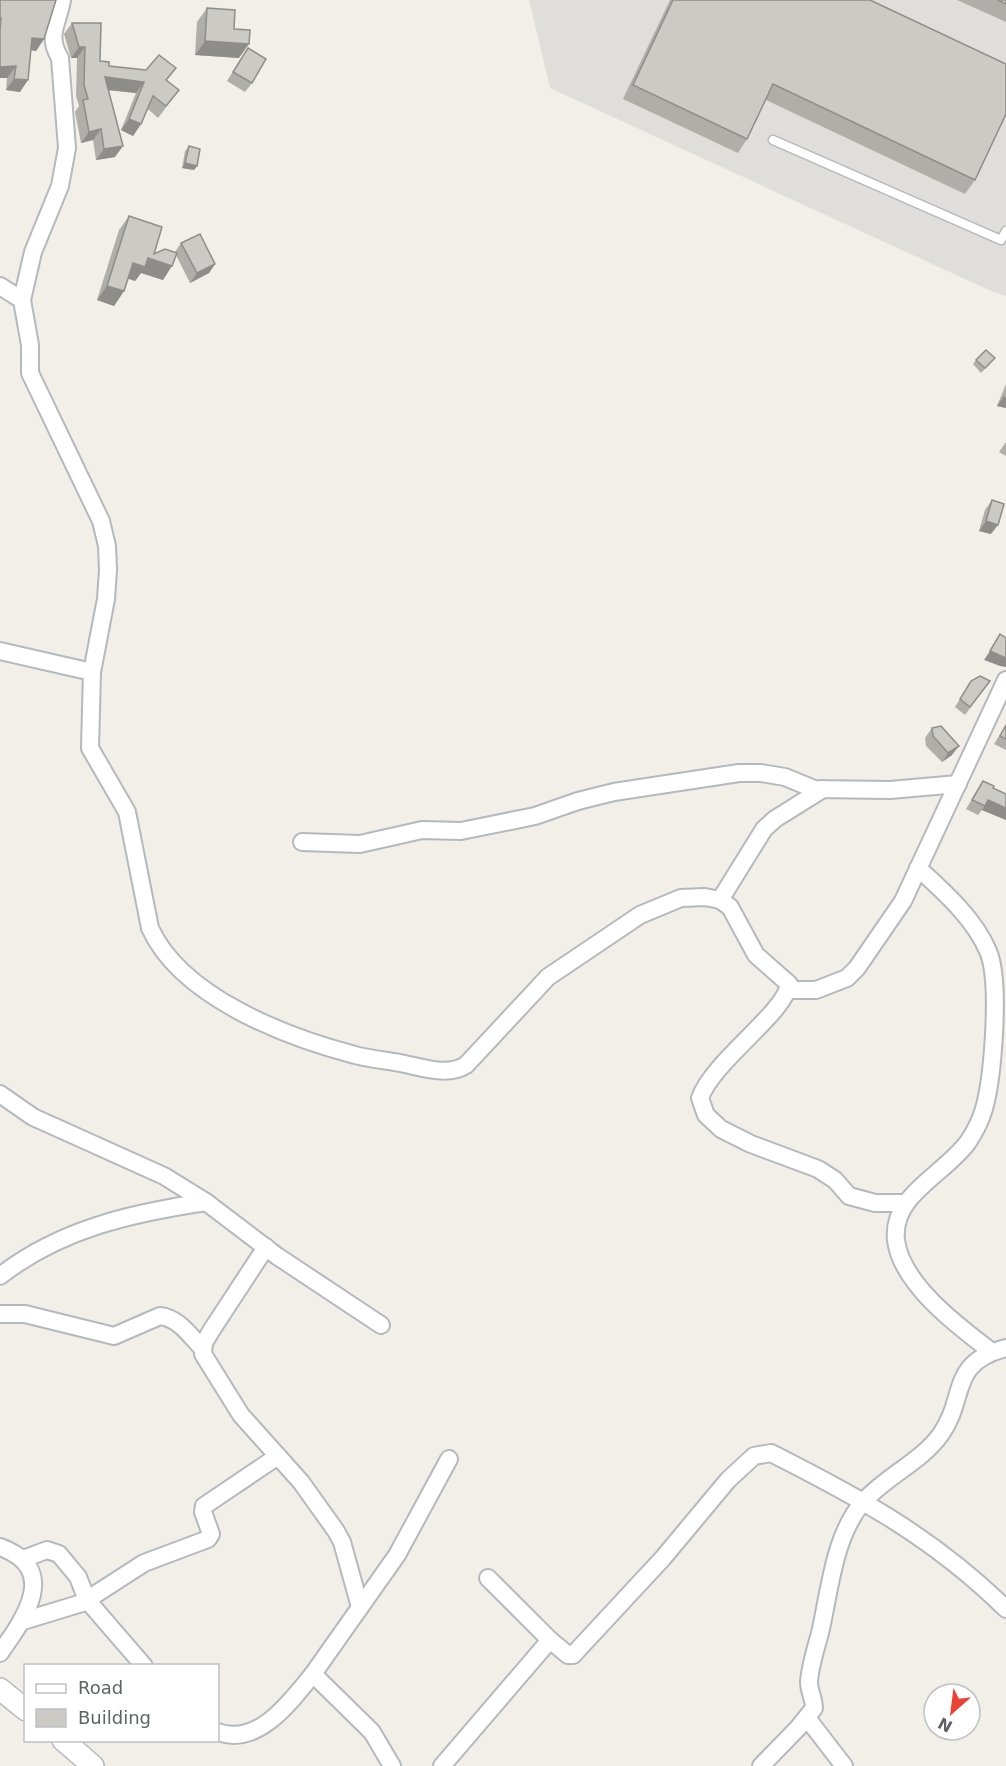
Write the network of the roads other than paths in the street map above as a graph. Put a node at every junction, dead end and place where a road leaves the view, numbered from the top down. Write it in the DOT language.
graph roads {
  1 [pos="62,0"];
  2 [pos="772,140"];
  3 [pos="1006,231"];
  4 [pos="0,286"];
  5 [pos="22,300"];
  6 [pos="0,651"];
  7 [pos="92,672"];
  8 [pos="1006,680"];
  9 [pos="958,784"];
  10 [pos="823,789"];
  11 [pos="302,842"];
  12 [pos="918,868"];
  13 [pos="720,900"];
  14 [pos="788,990"];
  15 [pos="0,1094"];
  16 [pos="206,1202"];
  17 [pos="905,1203"];
  18 [pos="266,1247"];
  19 [pos="0,1276"];
  20 [pos="0,1314"];
  21 [pos="381,1325"];
  22 [pos="203,1349"];
  23 [pos="999,1350"];
  24 [pos="278,1456"];
  25 [pos="449,1459"];
  26 [pos="864,1500"];
  27 [pos="0,1547"];
  28 [pos="23,1558"];
  29 [pos="488,1578"];
  30 [pos="87,1600"];
  31 [pos="360,1607"];
  32 [pos="1006,1609"];
  33 [pos="23,1621"];
  34 [pos="550,1640"];
  35 [pos="0,1653"];
  36 [pos="143,1664"];
  37 [pos="313,1674"];
  38 [pos="0,1689"];
  39 [pos="24,1708"];
  40 [pos="807,1718"];
  41 [pos="219,1732"];
  42 [pos="65,1742"];
  43 [pos="93,1766"];
  44 [pos="392,1766"];
  45 [pos="442,1766"];
  46 [pos="761,1766"];
  47 [pos="844,1766"];
  1 -- 5 [label="street"];
  2 -- 3 [label="lane"];
  4 -- 5 [label="street"];
  5 -- 7 [label="street"];
  6 -- 7 [label="street"];
  7 -- 13 [label="street"];
  8 -- 9 [label="street"];
  9 -- 10 [label="street"];
  9 -- 12 [label="street"];
  10 -- 11 [label="street"];
  10 -- 13 [label="street"];
  12 -- 14 [label="street"];
  12 -- 17 [label="street"];
  13 -- 14 [label="street"];
  14 -- 17 [label="street"];
  15 -- 16 [label="street"];
  16 -- 18 [label="street"];
  16 -- 19 [label="street"];
  17 -- 23 [label="street"];
  18 -- 21 [label="street"];
  18 -- 22 [label="street"];
  20 -- 22 [label="street"];
  22 -- 24 [label="street"];
  23 -- 26 [label="street"];
  24 -- 30 [label="street"];
  24 -- 31 [label="street"];
  25 -- 31 [label="street"];
  26 -- 32 [label="street"];
  26 -- 34 [label="street"];
  26 -- 40 [label="street"];
  27 -- 28 [label="street"];
  28 -- 30 [label="street"];
  28 -- 33 [label="street"];
  29 -- 34 [label="street"];
  30 -- 33 [label="street"];
  30 -- 36 [label="street"];
  31 -- 37 [label="street"];
  33 -- 35 [label="street"];
  34 -- 45 [label="street"];
  37 -- 41 [label="street"];
  37 -- 44 [label="street"];
  38 -- 39 [label="street"];
  40 -- 46 [label="street"];
  40 -- 47 [label="street"];
  42 -- 43 [label="street"];
}
